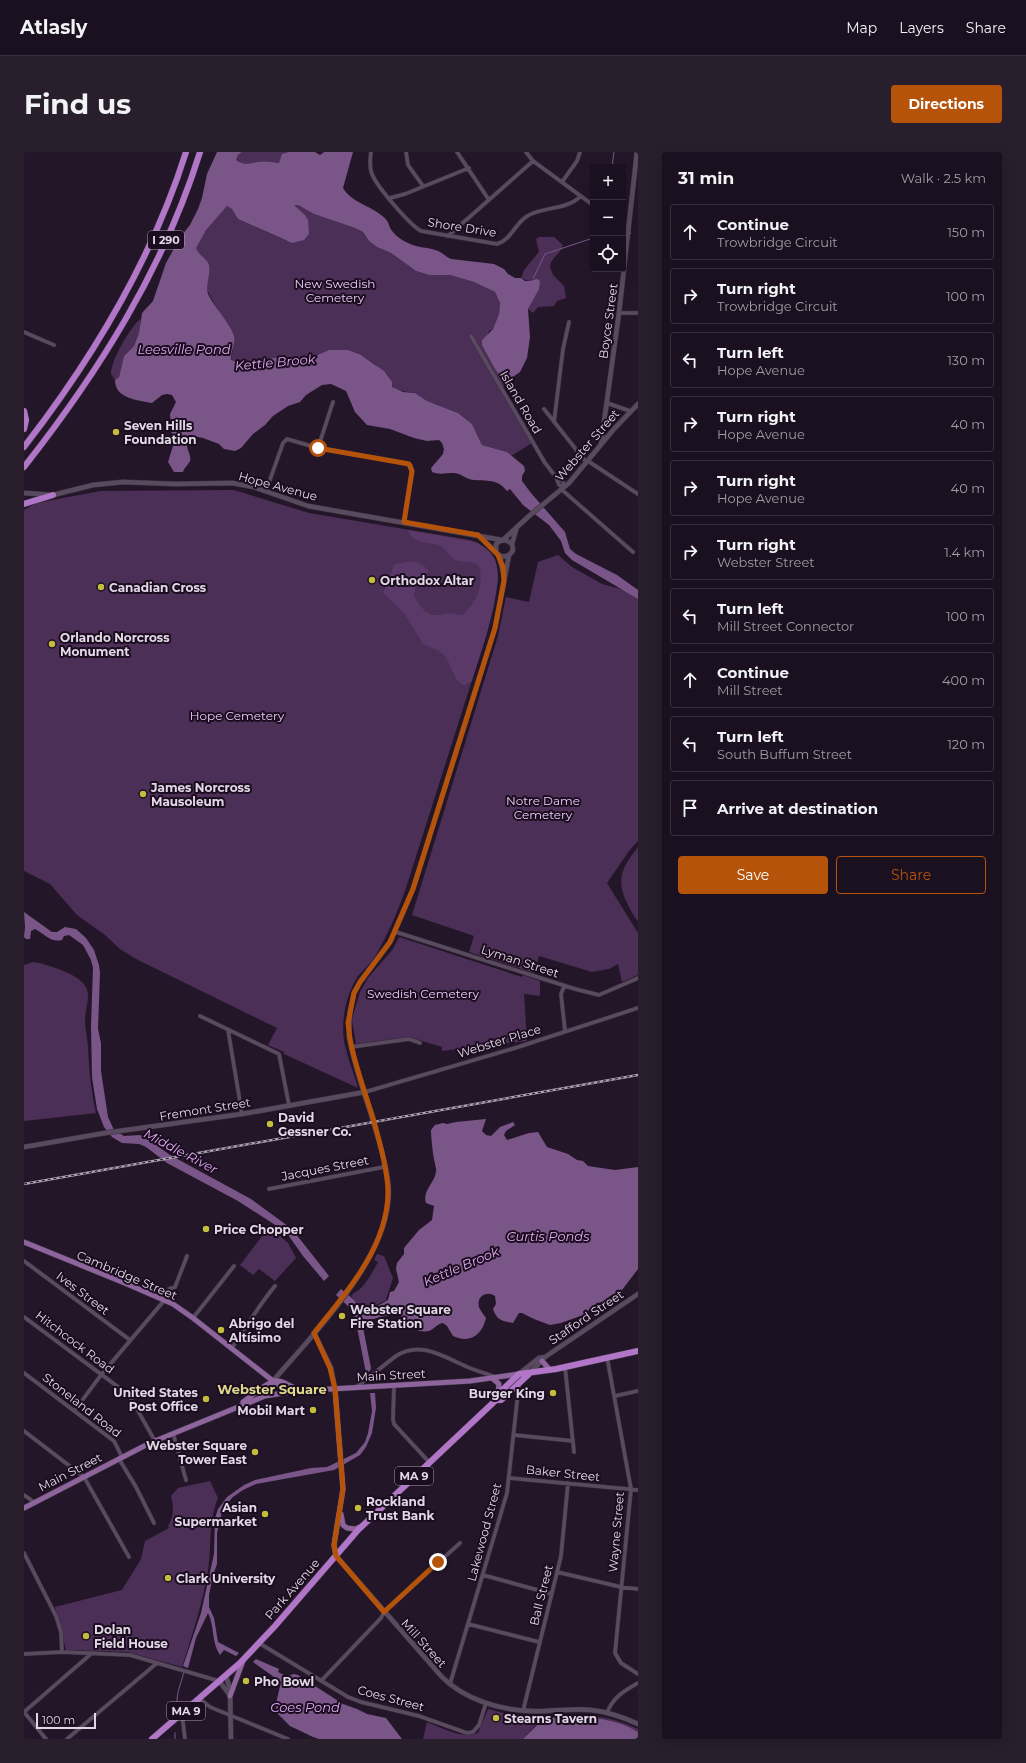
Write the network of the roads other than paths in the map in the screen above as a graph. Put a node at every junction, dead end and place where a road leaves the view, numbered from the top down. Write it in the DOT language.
graph roads {
  1 [pos="186,152"];
  2 [pos="200,152"];
  3 [pos="371,152"];
  4 [pos="406,152"];
  5 [pos="457,152"];
  6 [pos="526,152"];
  7 [pos="580,152"];
  8 [pos="637,152"];
  9 [pos="533,160"];
  10 [pos="469,168"];
  11 [pos="562,182"];
  12 [pos="423,186"];
  13 [pos="581,196"];
  14 [pos="390,198"];
  15 [pos="489,200"];
  16 [pos="590,203"];
  17 [pos="626,230"];
  18 [pos="629,233"];
  19 [pos="448,236"];
  20 [pos="619,313"];
  21 [pos="638,313"];
  22 [pos="568,322"];
  23 [pos="24,332"];
  24 [pos="471,336"];
  25 [pos="54,345"];
  26 [pos="334,402"];
  27 [pos="606,403"];
  28 [pos="638,404"];
  29 [pos="544,409"];
  30 [pos="24,411"];
  31 [pos="630,411"];
  32 [pos="554,422"];
  33 [pos="24,429"];
  34 [pos="601,444"];
  35 [pos="24,447"];
  36 [pos="318,448"];
  37 [pos="587,462"];
  38 [pos="24,466"];
  39 [pos="563,488"];
  40 [pos="266,491"];
  41 [pos="24,493"];
  42 [pos="638,494"];
  43 [pos="53,495"];
  44 [pos="24,504"];
  45 [pos="404,522"];
  46 [pos="516,530"];
  47 [pos="478,535"];
  48 [pos="503,540"];
  49 [pos="512,544"];
  50 [pos="634,552"];
  51 [pos="497,553"];
  52 [pos="509,555"];
  53 [pos="504,581"];
  54 [pos="396,932"];
  55 [pos="638,978"];
  56 [pos="566,986"];
  57 [pos="638,1008"];
  58 [pos="200,1016"];
  59 [pos="228,1030"];
  60 [pos="565,1031"];
  61 [pos="420,1043"];
  62 [pos="351,1047"];
  63 [pos="365,1092"];
  64 [pos="289,1105"];
  65 [pos="242,1114"];
  66 [pos="24,1147"];
  67 [pos="384,1166"];
  68 [pos="269,1189"];
  69 [pos="24,1242"];
  70 [pos="187,1256"];
  71 [pos="24,1261"];
  72 [pos="234,1266"];
  73 [pos="274,1286"];
  74 [pos="638,1294"];
  75 [pos="164,1300"];
  76 [pos="24,1317"];
  77 [pos="193,1318"];
  78 [pos="314,1333"];
  79 [pos="130,1340"];
  80 [pos="231,1349"];
  81 [pos="638,1351"];
  82 [pos="607,1358"];
  83 [pos="543,1359"];
  84 [pos="565,1367"];
  85 [pos="550,1370"];
  86 [pos="530,1372"];
  87 [pos="24,1373"];
  88 [pos="101,1374"];
  89 [pos="519,1374"];
  90 [pos="494,1378"];
  91 [pos="520,1381"];
  92 [pos="272,1382"];
  93 [pos="394,1386"];
  94 [pos="355,1388"];
  95 [pos="335,1389"];
  96 [pos="304,1391"];
  97 [pos="638,1391"];
  98 [pos="287,1392"];
  99 [pos="265,1396"];
  100 [pos="615,1396"];
  101 [pos="497,1397"];
  102 [pos="234,1408"];
  103 [pos="75,1410"];
  104 [pos="24,1431"];
  105 [pos="173,1433"];
  106 [pos="514,1435"];
  107 [pos="155,1441"];
  108 [pos="573,1441"];
  109 [pos="574,1452"];
  110 [pos="120,1458"];
  111 [pos="429,1462"];
  112 [pos="84,1477"];
  113 [pos="509,1478"];
  114 [pos="186,1480"];
  115 [pos="568,1483"];
  116 [pos="631,1489"];
  117 [pos="638,1490"];
  118 [pos="24,1495"];
  119 [pos="34,1502"];
  120 [pos="24,1508"];
  121 [pos="340,1512"];
  122 [pos="154,1523"];
  123 [pos="361,1527"];
  124 [pos="460,1544"];
  125 [pos="24,1552"];
  126 [pos="336,1556"];
  127 [pos="129,1557"];
  128 [pos="557,1572"];
  129 [pos="483,1575"];
  130 [pos="621,1587"];
  131 [pos="638,1589"];
  132 [pos="552,1594"];
  133 [pos="384,1612"];
  134 [pos="468,1624"];
  135 [pos="540,1642"];
  136 [pos="259,1643"];
  137 [pos="62,1652"];
  138 [pos="92,1653"];
  139 [pos="24,1654"];
  140 [pos="243,1660"];
  141 [pos="157,1663"];
  142 [pos="638,1674"];
  143 [pos="226,1676"];
  144 [pos="321,1681"];
  145 [pos="220,1682"];
  146 [pos="638,1683"];
  147 [pos="450,1684"];
  148 [pos="230,1696"];
  149 [pos="200,1699"];
  150 [pos="486,1703"];
  151 [pos="523,1711"];
  152 [pos="24,1712"];
  153 [pos="607,1713"];
  154 [pos="182,1714"];
  155 [pos="230,1715"];
  156 [pos="638,1724"];
  157 [pos="46,1739"];
  158 [pos="67,1739"];
  159 [pos="152,1739"];
  160 [pos="185,1739"];
  161 [pos="231,1739"];
  162 [pos="288,1739"];
  1 -- 35 [label="highway, I 290"];
  2 -- 38 [label="highway, I 290"];
  3 -- 14 [label="street, Shore Drive"];
  4 -- 12 [label="street"];
  5 -- 10 [label="street"];
  6 -- 9 [label="street"];
  7 -- 11 [label="street"];
  8 -- 18 [label="main road, Boyce Street"];
  9 -- 11 [label="street"];
  9 -- 15 [label="street"];
  10 -- 12 [label="street"];
  10 -- 15 [label="street"];
  11 -- 13 [label="street"];
  12 -- 14 [label="street"];
  13 -- 16 [label="street"];
  13 -- 19 [label="street, Shore Drive"];
  14 -- 19 [label="street, Shore Drive"];
  15 -- 19 [label="street"];
  17 -- 18 [label="street"];
  18 -- 20 [label="main road, Boyce Street"];
  20 -- 21 [label="street"];
  20 -- 27 [label="main road, Boyce Street"];
  22 -- 32 [label="street"];
  23 -- 25 [label="street"];
  24 -- 39 [label="street, Island Road"];
  26 -- 36 [label="street"];
  27 -- 31 [label="street"];
  27 -- 34 [label="main road, Boyce Street"];
  28 -- 31 [label="main road, Webster Street"];
  29 -- 32 [label="street"];
  30 -- 33 [label="highway"];
  31 -- 34 [label="main road, Webster Street"];
  32 -- 37 [label="street"];
  34 -- 37 [label="main road, Webster Street"];
  36 -- 40 [label="street"];
  36 -- 45 [label="street"];
  37 -- 39 [label="main road, Webster Street"];
  37 -- 42 [label="street"];
  39 -- 46 [label="main road, Webster Street"];
  39 -- 50 [label="street, Island Road"];
  40 -- 43 [label="main road, Hope Avenue"];
  40 -- 45 [label="main road, Hope Avenue"];
  41 -- 43 [label="main road, Hope Avenue"];
  43 -- 44 [label="highway"];
  45 -- 47 [label="main road, Hope Avenue"];
  46 -- 48 [label="main road, Webster Street"];
  46 -- 49 [label="main road, Webster Street"];
  47 -- 48 [label="main road, Hope Avenue"];
  47 -- 51 [label="main road"];
  48 -- 49 [label="main road"];
  48 -- 51 [label="main road"];
  49 -- 52 [label="main road"];
  51 -- 52 [label="main road"];
  51 -- 53 [label="main road"];
  52 -- 53 [label="main road"];
  53 -- 54 [label="main road"];
  54 -- 56 [label="street, Lyman Street"];
  54 -- 62 [label="main road"];
  55 -- 56 [label="street, Lyman Street"];
  56 -- 60 [label="street"];
  57 -- 60 [label="street, Webster Place"];
  58 -- 59 [label="street"];
  59 -- 64 [label="street"];
  59 -- 65 [label="street"];
  60 -- 63 [label="street, Webster Place"];
  61 -- 62 [label="street"];
  62 -- 63 [label="main road"];
  63 -- 64 [label="main road, Fremont Street"];
  63 -- 67 [label="main road"];
  64 -- 65 [label="main road, Fremont Street"];
  65 -- 66 [label="main road, Fremont Street"];
  67 -- 68 [label="street, Jacques Street"];
  67 -- 78 [label="main road"];
  69 -- 75 [label="main road, Cambridge Street"];
  70 -- 75 [label="street"];
  71 -- 79 [label="street, Ives Street"];
  72 -- 77 [label="street"];
  73 -- 80 [label="street"];
  74 -- 83 [label="main road, Stafford Street"];
  75 -- 77 [label="main road, Cambridge Street"];
  75 -- 79 [label="street"];
  76 -- 88 [label="street, Hitchcock Road"];
  77 -- 80 [label="main road, Cambridge Street"];
  78 -- 92 [label="main road"];
  78 -- 95 [label="main road"];
  79 -- 88 [label="street"];
  80 -- 92 [label="main road, Cambridge Street"];
  81 -- 82 [label="highway, Main Street"];
  82 -- 84 [label="highway, Main Street"];
  82 -- 100 [label="street, Wayne Street"];
  83 -- 85 [label="main road"];
  83 -- 86 [label="main road, Stafford Street"];
  83 -- 89 [label="main road, Stafford Street"];
  84 -- 85 [label="highway, Main Street"];
  84 -- 108 [label="street"];
  85 -- 86 [label="highway, Main Street"];
  86 -- 89 [label="highway, Main Street"];
  86 -- 91 [label="highway, Park Avenue / MA 9"];
  87 -- 103 [label="street, Stoneland Road"];
  88 -- 103 [label="street"];
  88 -- 107 [label="street, Hitchcock Road"];
  89 -- 90 [label="main road, Main Street"];
  89 -- 101 [label="highway, Park Avenue / MA 9"];
  90 -- 93 [label="main road, Main Street"];
  90 -- 94 [label="street"];
  90 -- 101 [label="main road"];
  91 -- 101 [label="highway, Park Avenue / MA 9"];
  91 -- 106 [label="street, Lakewood Street"];
  92 -- 96 [label="main road, Cambridge Street"];
  92 -- 98 [label="main road, Cambridge Street"];
  92 -- 99 [label="main road"];
  92 -- 102 [label="main road"];
  93 -- 94 [label="main road, Main Street"];
  93 -- 111 [label="street"];
  94 -- 95 [label="main road, Main Street"];
  95 -- 96 [label="main road, Main Street"];
  95 -- 121 [label="main road"];
  96 -- 98 [label="main road, Main Street"];
  97 -- 100 [label="street"];
  98 -- 99 [label="main road, Main Street"];
  99 -- 102 [label="main road, Main Street"];
  100 -- 116 [label="street, Wayne Street"];
  101 -- 111 [label="highway, Park Avenue / MA 9"];
  102 -- 105 [label="main road, Main Street"];
  103 -- 110 [label="street, Stoneland Road"];
  104 -- 112 [label="street"];
  105 -- 107 [label="main road, Main Street"];
  105 -- 114 [label="street"];
  106 -- 108 [label="street"];
  106 -- 113 [label="street, Lakewood Street"];
  107 -- 110 [label="main road, Main Street"];
  108 -- 109 [label="street"];
  110 -- 112 [label="main road, Main Street"];
  110 -- 122 [label="street, Stoneland Road"];
  111 -- 123 [label="highway, Park Avenue / MA 9"];
  112 -- 119 [label="main road, Main Street"];
  112 -- 127 [label="street"];
  113 -- 115 [label="street, Baker Street"];
  113 -- 129 [label="street, Lakewood Street"];
  115 -- 116 [label="street, Baker Street"];
  115 -- 128 [label="street, Ball Street"];
  116 -- 117 [label="street, Baker Street"];
  116 -- 130 [label="street, Wayne Street"];
  118 -- 119 [label="street"];
  119 -- 120 [label="main road, Main Street"];
  121 -- 123 [label="main road"];
  121 -- 126 [label="main road"];
  123 -- 126 [label="highway, Park Avenue / MA 9"];
  124 -- 133 [label="street"];
  125 -- 137 [label="street"];
  126 -- 133 [label="main road, Mill Street"];
  126 -- 136 [label="highway, Park Avenue / MA 9"];
  128 -- 130 [label="street"];
  128 -- 132 [label="street, Ball Street"];
  129 -- 132 [label="street"];
  129 -- 134 [label="street, Lakewood Street"];
  130 -- 131 [label="street"];
  130 -- 142 [label="street, Wayne Street"];
  132 -- 135 [label="street, Ball Street"];
  133 -- 144 [label="street"];
  133 -- 147 [label="main road, Mill Street"];
  134 -- 135 [label="street"];
  134 -- 147 [label="street, Lakewood Street"];
  135 -- 151 [label="street, Ball Street"];
  136 -- 140 [label="highway, Park Avenue / MA 9"];
  136 -- 144 [label="street, Coes Street"];
  137 -- 138 [label="street"];
  137 -- 139 [label="street"];
  138 -- 141 [label="street"];
  138 -- 152 [label="street"];
  140 -- 143 [label="highway, Park Avenue / MA 9"];
  140 -- 148 [label="main road"];
  141 -- 145 [label="street"];
  141 -- 158 [label="street"];
  143 -- 145 [label="highway, Park Avenue / MA 9"];
  143 -- 148 [label="main road"];
  144 -- 150 [label="street, Coes Street"];
  145 -- 148 [label="main road"];
  145 -- 149 [label="highway, Park Avenue / MA 9"];
  146 -- 153 [label="street"];
  147 -- 150 [label="main road, Mill Street"];
  148 -- 155 [label="main road"];
  149 -- 154 [label="highway, Park Avenue / MA 9"];
  149 -- 155 [label="street"];
  150 -- 151 [label="main road, Mill Street"];
  151 -- 153 [label="main road, Mill Street"];
  152 -- 157 [label="street"];
  153 -- 156 [label="main road, Mill Street"];
  154 -- 159 [label="highway, Park Avenue / MA 9"];
  154 -- 160 [label="street"];
  155 -- 161 [label="main road"];
  155 -- 162 [label="street"];
}
